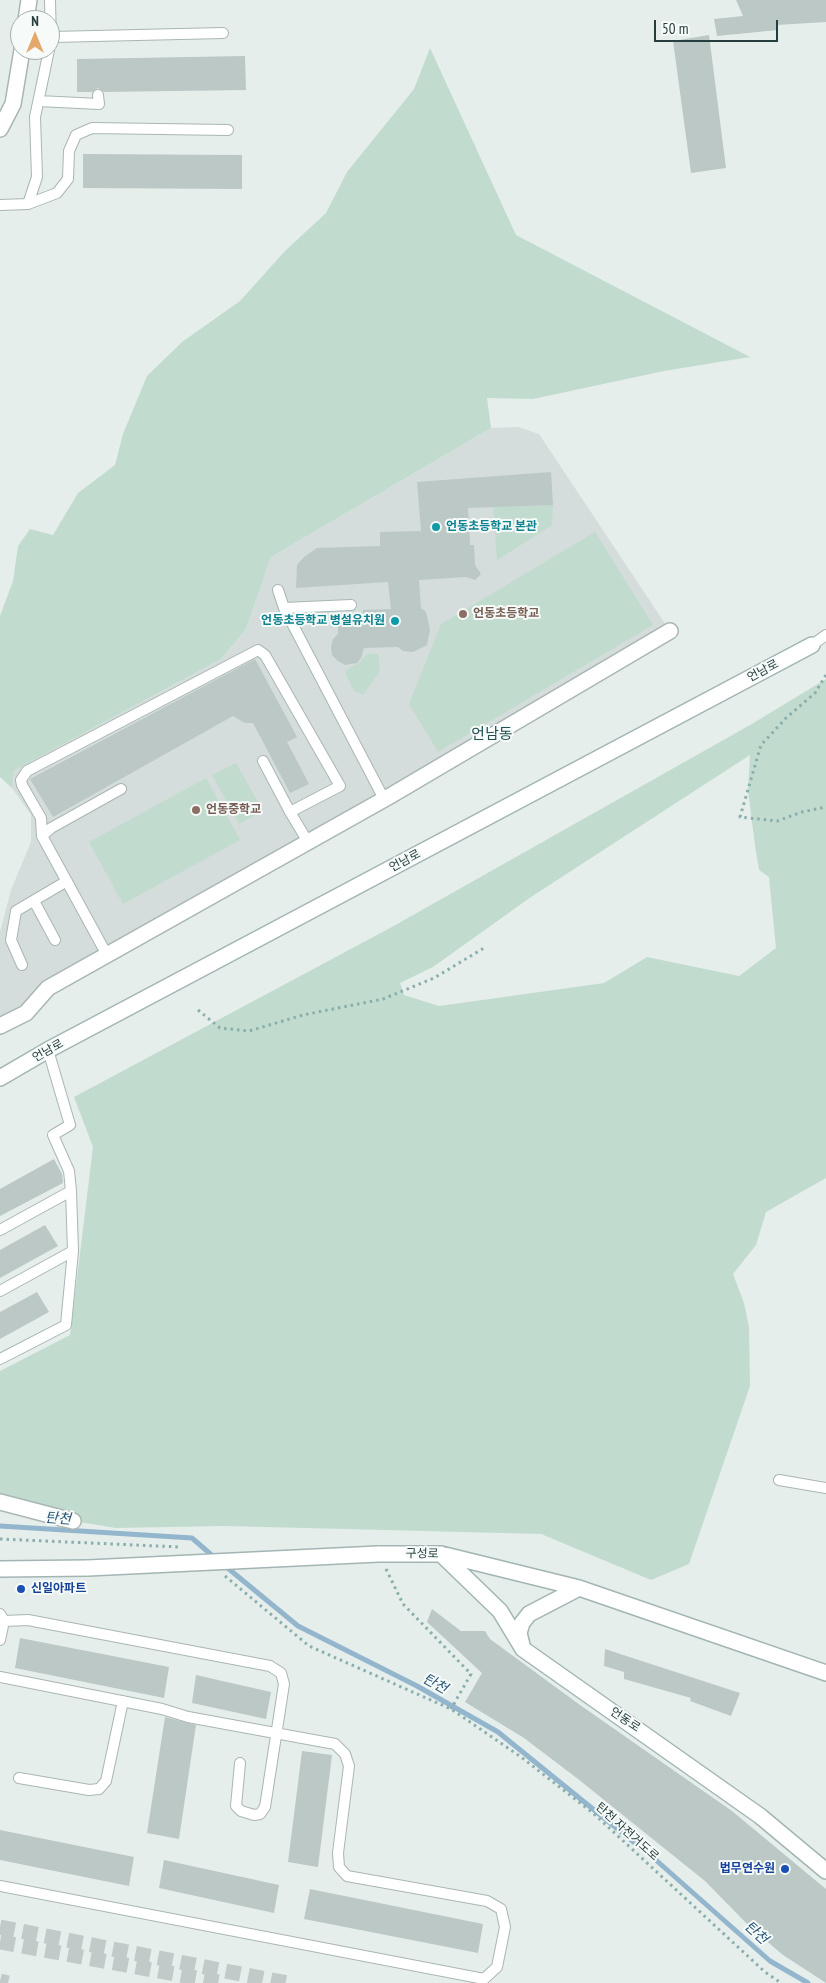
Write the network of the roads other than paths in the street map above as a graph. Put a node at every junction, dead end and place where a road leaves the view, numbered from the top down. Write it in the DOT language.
graph roads {
  1 [pos="223,33"];
  2 [pos="60,43"];
  3 [pos="20,60"];
  4 [pos="47,60"];
  5 [pos="98,96"];
  6 [pos="39,101"];
  7 [pos="0,129"];
  8 [pos="228,130"];
  9 [pos="28,204"];
  10 [pos="0,205"];
  11 [pos="278,590"];
  12 [pos="351,605"];
  13 [pos="284,608"];
  14 [pos="670,630"];
  15 [pos="826,635"];
  16 [pos="819,643"];
  17 [pos="263,761"];
  18 [pos="121,789"];
  19 [pos="384,799"];
  20 [pos="290,812"];
  21 [pos="42,836"];
  22 [pos="308,842"];
  23 [pos="67,881"];
  24 [pos="34,901"];
  25 [pos="54,940"];
  26 [pos="106,955"];
  27 [pos="22,966"];
  28 [pos="0,1026"];
  29 [pos="48,1050"];
  30 [pos="0,1078"];
  31 [pos="71,1191"];
  32 [pos="0,1230"];
  33 [pos="73,1251"];
  34 [pos="0,1291"];
  35 [pos="0,1359"];
  36 [pos="779,1480"];
  37 [pos="826,1488"];
  38 [pos="0,1502"];
  39 [pos="73,1521"];
  40 [pos="441,1554"];
  41 [pos="0,1570"];
  42 [pos="579,1588"];
  43 [pos="2,1617"];
  44 [pos="0,1640"];
  45 [pos="523,1649"];
  46 [pos="826,1673"];
  47 [pos="0,1677"];
  48 [pos="124,1702"];
  49 [pos="278,1733"];
  50 [pos="240,1764"];
  51 [pos="19,1778"];
  52 [pos="826,1871"];
  53 [pos="0,1886"];
  1 -- 2 [label="lane"];
  3 -- 7 [label="main road"];
  4 -- 6 [label="lane"];
  5 -- 6 [label="lane"];
  6 -- 9 [label="lane"];
  8 -- 9 [label="lane"];
  9 -- 10 [label="lane"];
  11 -- 13 [label="lane"];
  12 -- 13 [label="lane"];
  13 -- 19 [label="lane"];
  14 -- 19 [label="main road"];
  15 -- 16 [label="lane"];
  16 -- 29 [label="main road, 언남로"];
  17 -- 20 [label="lane"];
  18 -- 21 [label="lane"];
  19 -- 22 [label="main road"];
  20 -- 21 [label="lane"];
  20 -- 22 [label="lane"];
  21 -- 23 [label="lane"];
  22 -- 26 [label="main road"];
  23 -- 24 [label="lane"];
  23 -- 26 [label="lane"];
  24 -- 25 [label="lane"];
  24 -- 27 [label="lane"];
  26 -- 28 [label="main road"];
  29 -- 30 [label="main road, 언남로"];
  29 -- 31 [label="lane"];
  31 -- 32 [label="lane"];
  31 -- 33 [label="lane"];
  33 -- 34 [label="lane"];
  33 -- 35 [label="lane"];
  36 -- 37 [label="lane"];
  38 -- 39 [label="main road"];
  40 -- 41 [label="main road, 구성로, bridge"];
  40 -- 42 [label="main road, 구성로"];
  40 -- 45 [label="main road, 언동로"];
  42 -- 45 [label="main road"];
  42 -- 46 [label="main road, 구성로"];
  43 -- 44 [label="lane"];
  43 -- 49 [label="lane"];
  45 -- 52 [label="main road, 언동로"];
  47 -- 48 [label="lane"];
  48 -- 49 [label="lane"];
  48 -- 51 [label="lane"];
  49 -- 50 [label="lane"];
  49 -- 53 [label="lane"];
}
